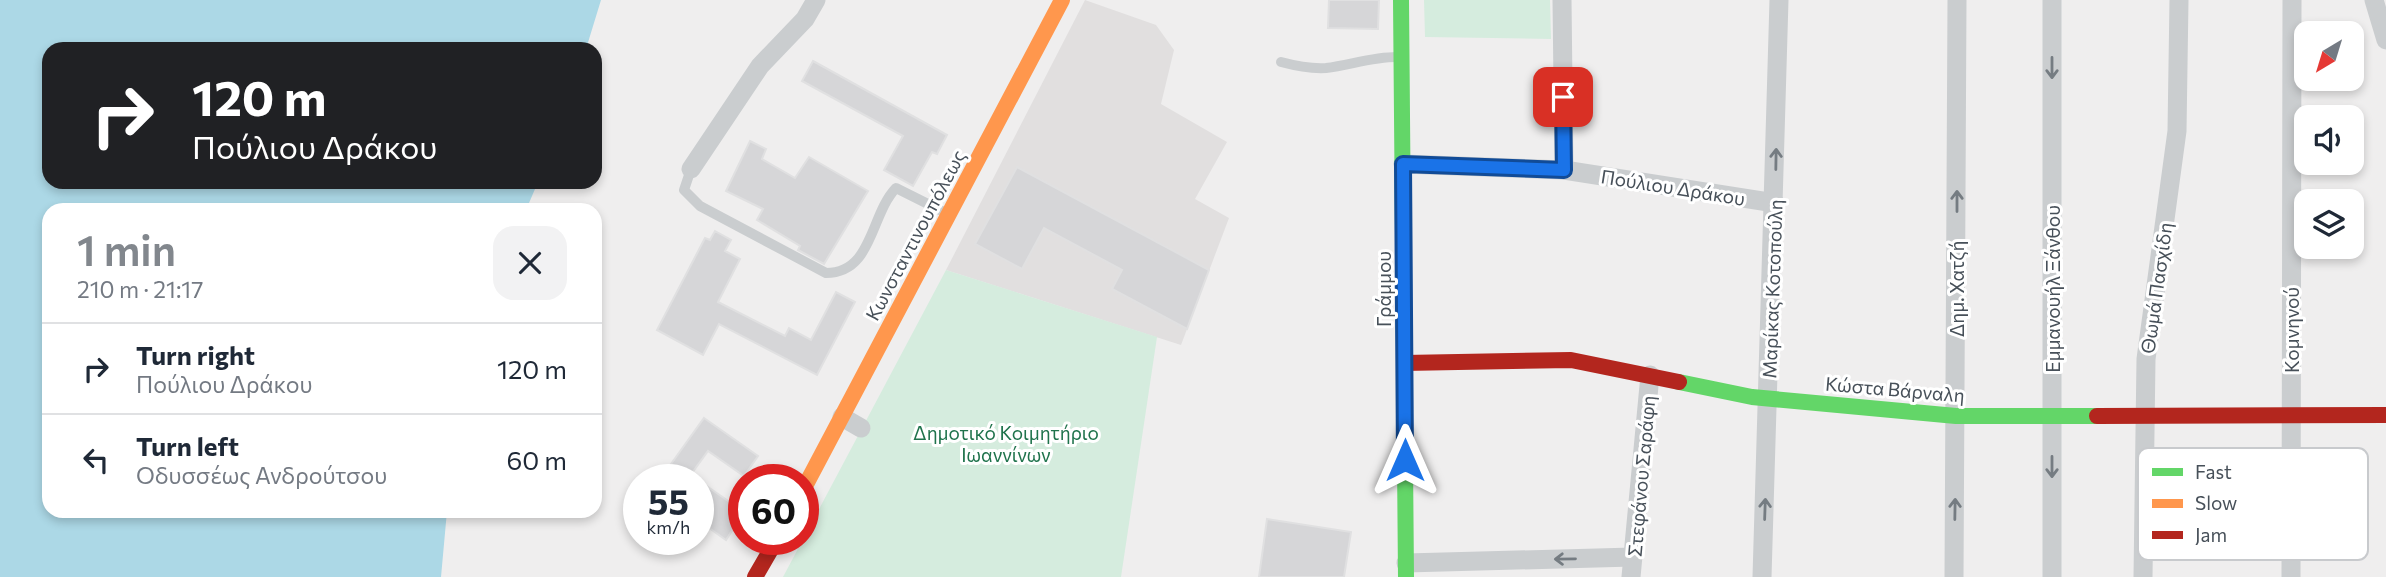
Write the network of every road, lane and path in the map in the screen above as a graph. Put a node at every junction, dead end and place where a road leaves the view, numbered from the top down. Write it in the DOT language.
graph roads {
  1 [pos="816,0"];
  2 [pos="1062,0"];
  3 [pos="1401,0"];
  4 [pos="1562,0"];
  5 [pos="1779,0"];
  6 [pos="1957,0"];
  7 [pos="2052,0"];
  8 [pos="2179,0"];
  9 [pos="2292,0"];
  10 [pos="2374,0"];
  11 [pos="2386,40"];
  12 [pos="1402,57"];
  13 [pos="1281,62"];
  14 [pos="1403,164"];
  15 [pos="691,169"];
  16 [pos="1564,170"];
  17 [pos="1775,203"];
  18 [pos="950,215"];
  19 [pos="1404,363"];
  20 [pos="1650,375"];
  21 [pos="1768,399"];
  22 [pos="2145,415"];
  23 [pos="2386,415"];
  24 [pos="1956,416"];
  25 [pos="2291,416"];
  26 [pos="842,417"];
  27 [pos="2052,417"];
  28 [pos="861,428"];
  29 [pos="2145,448"];
  30 [pos="2291,448"];
  31 [pos="817,464"];
  32 [pos="768,555"];
  33 [pos="1632,567"];
  34 [pos="1406,570"];
  35 [pos="755,577"];
  36 [pos="1762,577"];
  37 [pos="1954,577"];
  38 [pos="2052,577"];
  1 -- 15 [label="street"];
  2 -- 18 [label="main road, Κωνσταντινουπόλεως"];
  3 -- 12 [label="main road, Γράμμου"];
  4 -- 16 [label="street"];
  17 -- 5 [label="street, Μαρίκας Κοτοπούλη, one-way"];
  24 -- 6 [label="street, Δημ. Χατζή, one-way"];
  7 -- 27 [label="street, Εμμανουήλ Ξάνθου, one-way"];
  8 -- 22 [label="street, Θωμά Πασχίδη"];
  9 -- 25 [label="street, Κομνηνού"];
  10 -- 11 [label="street"];
  12 -- 13 [label="lane"];
  12 -- 14 [label="main road, Γράμμου"];
  14 -- 16 [label="street, Πούλιου Δράκου"];
  14 -- 19 [label="main road, Γράμμου"];
  15 -- 18 [label="lane"];
  16 -- 17 [label="street, Πούλιου Δράκου"];
  17 -- 21 [label="street, Μαρίκας Κοτοπούλη"];
  18 -- 26 [label="main road, Κωνσταντινουπόλεως"];
  19 -- 20 [label="main road, Κώστα Βάρναλη"];
  19 -- 34 [label="main road, Γράμμου"];
  20 -- 21 [label="main road, Κώστα Βάρναλη"];
  20 -- 33 [label="street, Στεφάνου Σαράφη"];
  21 -- 24 [label="main road, Κώστα Βάρναλη"];
  36 -- 21 [label="street, Μαρίκας Κοτοπούλη, one-way"];
  22 -- 25 [label="main road, Κώστα Βάρναλη"];
  22 -- 27 [label="main road, Κώστα Βάρναλη"];
  22 -- 29 [label="street, Θωμά Πασχίδη"];
  23 -- 25 [label="main road, Κώστα Βάρναλη"];
  24 -- 27 [label="main road, Κώστα Βάρναλη"];
  37 -- 24 [label="street, Δημ. Χατζή, one-way"];
  25 -- 30 [label="street, Κομνηνού"];
  26 -- 28 [label="street"];
  26 -- 31 [label="main road, Κωνσταντινουπόλεως"];
  27 -- 38 [label="street, Εμμανουήλ Ξάνθου, one-way"];
  32 -- 35 [label="main road"];
  33 -- 34 [label="street, one-way"];
}
